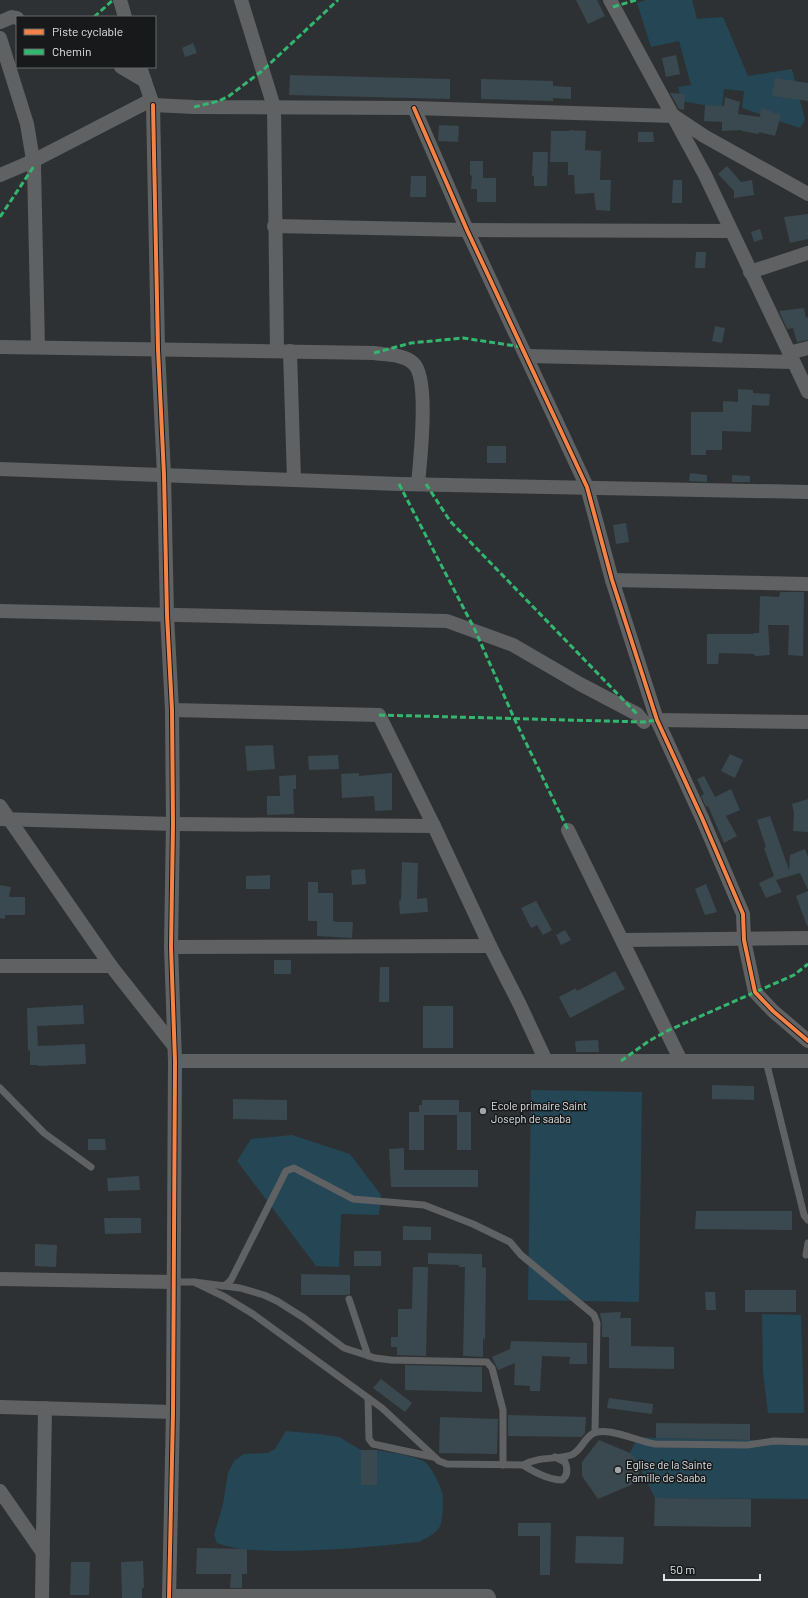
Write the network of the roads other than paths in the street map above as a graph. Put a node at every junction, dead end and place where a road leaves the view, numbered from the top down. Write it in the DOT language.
graph roads {
  1 [pos="120,0"];
  2 [pos="241,0"];
  3 [pos="610,0"];
  4 [pos="125,16"];
  5 [pos="1,18"];
  6 [pos="16,18"];
  7 [pos="0,38"];
  8 [pos="123,68"];
  9 [pos="140,68"];
  10 [pos="145,80"];
  11 [pos="152,102"];
  12 [pos="274,107"];
  13 [pos="414,108"];
  14 [pos="674,116"];
  15 [pos="33,161"];
  16 [pos="0,175"];
  17 [pos="808,194"];
  18 [pos="274,226"];
  19 [pos="467,230"];
  20 [pos="730,231"];
  21 [pos="808,253"];
  22 [pos="750,272"];
  23 [pos="0,347"];
  24 [pos="38,347"];
  25 [pos="808,348"];
  26 [pos="158,349"];
  27 [pos="284,351"];
  28 [pos="527,356"];
  29 [pos="791,357"];
  30 [pos="808,392"];
  31 [pos="0,469"];
  32 [pos="164,475"];
  33 [pos="294,480"];
  34 [pos="418,484"];
  35 [pos="587,487"];
  36 [pos="808,492"];
  37 [pos="612,580"];
  38 [pos="808,584"];
  39 [pos="0,611"];
  40 [pos="167,615"];
  41 [pos="172,710"];
  42 [pos="650,721"];
  43 [pos="808,722"];
  44 [pos="0,806"];
  45 [pos="5,820"];
  46 [pos="173,824"];
  47 [pos="434,826"];
  48 [pos="568,830"];
  49 [pos="808,938"];
  50 [pos="623,940"];
  51 [pos="744,940"];
  52 [pos="490,946"];
  53 [pos="171,947"];
  54 [pos="0,966"];
  55 [pos="111,966"];
  56 [pos="808,1041"];
  57 [pos="174,1046"];
  58 [pos="175,1061"];
  59 [pos="546,1061"];
  60 [pos="681,1061"];
  61 [pos="766,1061"];
  62 [pos="808,1061"];
  63 [pos="0,1088"];
  64 [pos="91,1167"];
  65 [pos="808,1220"];
  66 [pos="808,1243"];
  67 [pos="806,1255"];
  68 [pos="0,1279"];
  69 [pos="173,1282"];
  70 [pos="194,1282"];
  71 [pos="222,1286"];
  72 [pos="349,1299"];
  73 [pos="368,1356"];
  74 [pos="368,1398"];
  75 [pos="0,1407"];
  76 [pos="46,1408"];
  77 [pos="173,1412"];
  78 [pos="595,1432"];
  79 [pos="808,1442"];
  80 [pos="434,1457"];
  81 [pos="555,1457"];
  82 [pos="503,1465"];
  83 [pos="523,1465"];
  84 [pos="0,1491"];
  85 [pos="43,1553"];
  86 [pos="169,1597"];
  87 [pos="290,1597"];
  88 [pos="42,1598"];
  89 [pos="489,1598"];
  1 -- 4 [label="street"];
  2 -- 12 [label="street"];
  3 -- 14 [label="street"];
  5 -- 6 [label="street"];
  7 -- 15 [label="street"];
  8 -- 10 [label="street"];
  9 -- 10 [label="street"];
  10 -- 11 [label="street"];
  11 -- 12 [label="street"];
  11 -- 15 [label="street"];
  11 -- 26 [label="street"];
  12 -- 13 [label="street"];
  12 -- 18 [label="street"];
  13 -- 14 [label="street"];
  13 -- 19 [label="street"];
  14 -- 17 [label="street"];
  14 -- 20 [label="street"];
  15 -- 16 [label="street"];
  15 -- 24 [label="street"];
  18 -- 19 [label="street"];
  18 -- 27 [label="street"];
  19 -- 20 [label="street"];
  19 -- 28 [label="street"];
  20 -- 22 [label="street"];
  21 -- 22 [label="street"];
  22 -- 29 [label="street"];
  23 -- 24 [label="street"];
  24 -- 26 [label="street"];
  25 -- 29 [label="street"];
  26 -- 27 [label="street"];
  26 -- 32 [label="street"];
  27 -- 33 [label="street"];
  27 -- 34 [label="street"];
  28 -- 29 [label="street"];
  28 -- 35 [label="street"];
  29 -- 30 [label="street"];
  31 -- 32 [label="street"];
  32 -- 33 [label="street"];
  32 -- 40 [label="street"];
  33 -- 34 [label="street"];
  34 -- 35 [label="street"];
  35 -- 36 [label="street"];
  35 -- 37 [label="street"];
  37 -- 38 [label="street"];
  37 -- 42 [label="street"];
  39 -- 40 [label="street"];
  40 -- 41 [label="street"];
  40 -- 42 [label="street"];
  41 -- 46 [label="street"];
  41 -- 47 [label="street"];
  42 -- 43 [label="street"];
  42 -- 51 [label="street"];
  44 -- 45 [label="street"];
  45 -- 46 [label="street"];
  45 -- 55 [label="street"];
  46 -- 47 [label="street"];
  46 -- 53 [label="street"];
  47 -- 52 [label="street"];
  48 -- 50 [label="street"];
  49 -- 51 [label="street"];
  50 -- 51 [label="street"];
  50 -- 60 [label="street"];
  51 -- 56 [label="street"];
  52 -- 53 [label="street"];
  52 -- 59 [label="street"];
  53 -- 57 [label="street"];
  54 -- 55 [label="street"];
  55 -- 57 [label="street"];
  57 -- 58 [label="street"];
  58 -- 59 [label="street"];
  58 -- 69 [label="street"];
  59 -- 60 [label="street"];
  60 -- 61 [label="street"];
  61 -- 62 [label="street"];
  61 -- 65 [label="lane"];
  63 -- 64 [label="lane"];
  66 -- 67 [label="lane"];
  68 -- 69 [label="street"];
  69 -- 70 [label="lane"];
  69 -- 77 [label="street"];
  70 -- 71 [label="lane"];
  70 -- 74 [label="lane"];
  71 -- 73 [label="lane"];
  71 -- 78 [label="lane"];
  72 -- 73 [label="lane"];
  73 -- 82 [label="lane"];
  74 -- 80 [label="lane"];
  74 -- 80 [label="lane"];
  75 -- 76 [label="street"];
  76 -- 77 [label="street"];
  76 -- 85 [label="street"];
  77 -- 86 [label="street"];
  78 -- 79 [label="lane"];
  78 -- 81 [label="lane"];
  80 -- 82 [label="lane"];
  81 -- 83 [label="lane"];
  81 -- 83 [label="lane"];
  82 -- 83 [label="lane"];
  84 -- 85 [label="street"];
  85 -- 88 [label="street"];
  86 -- 87 [label="street"];
  87 -- 89 [label="street"];
}
